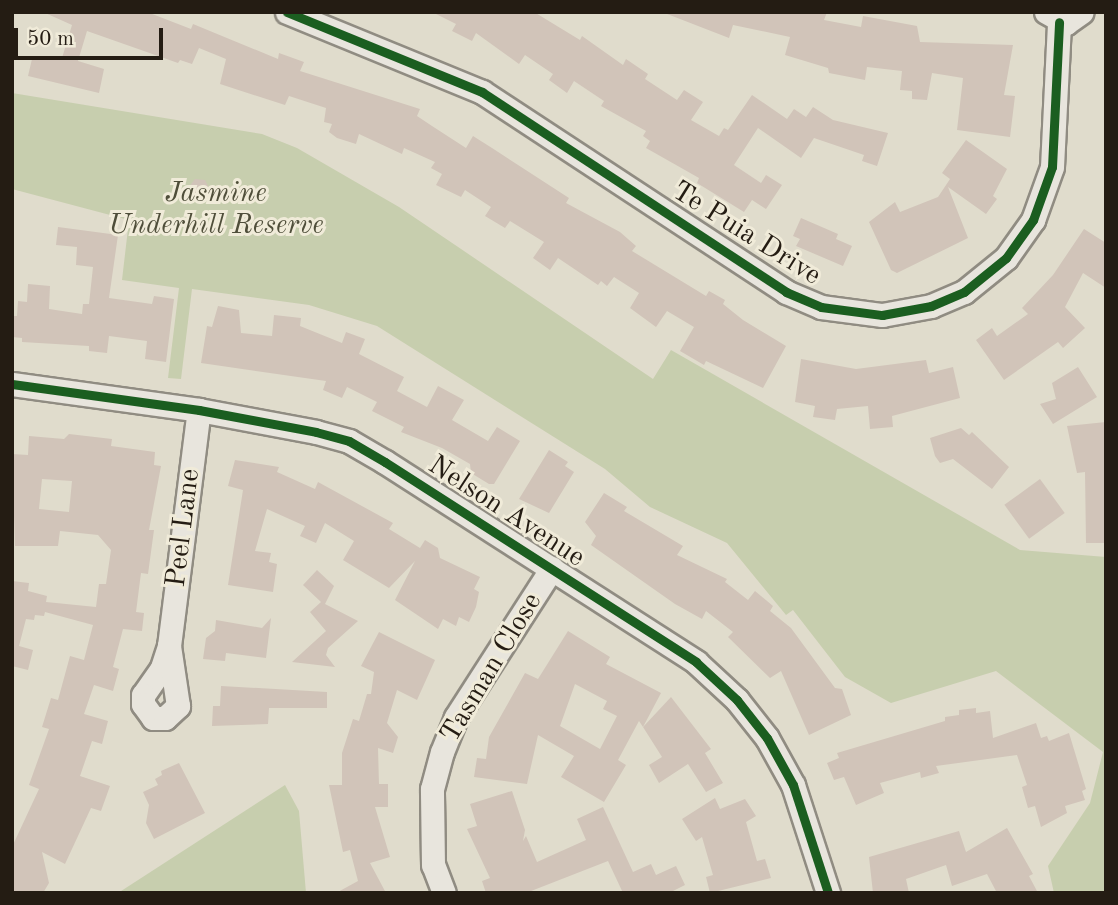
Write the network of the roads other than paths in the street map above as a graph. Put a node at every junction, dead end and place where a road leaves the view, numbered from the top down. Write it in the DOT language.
graph roads {
  1 [pos="287,12"];
  2 [pos="1082,12"];
  3 [pos="1052,17"];
  4 [pos="12,384"];
  5 [pos="199,410"];
  6 [pos="552,568"];
  7 [pos="169,646"];
  8 [pos="444,893"];
  9 [pos="828,893"];
  1 -- 3 [label="street, Te Puia Drive"];
  2 -- 3 [label="street"];
  4 -- 5 [label="street, Nelson Avenue"];
  5 -- 6 [label="street, Nelson Avenue"];
  5 -- 7 [label="street, Peel Lane"];
  6 -- 8 [label="street, Tasman Close"];
  6 -- 9 [label="street, Nelson Avenue"];
}
